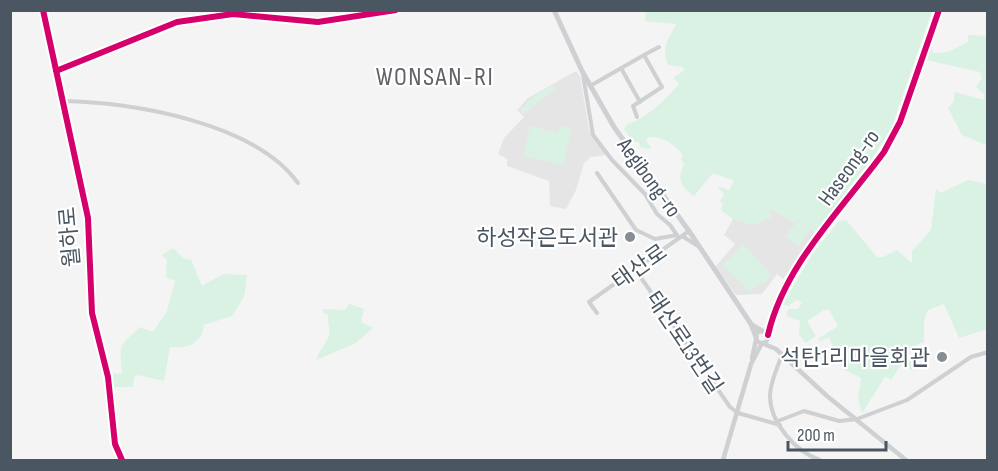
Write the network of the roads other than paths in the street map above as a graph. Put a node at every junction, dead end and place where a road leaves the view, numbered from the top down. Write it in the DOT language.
graph roads {
  1 [pos="43,10"];
  2 [pos="396,10"];
  3 [pos="554,10"];
  4 [pos="939,10"];
  5 [pos="659,47"];
  6 [pos="644,55"];
  7 [pos="621,68"];
  8 [pos="56,71"];
  9 [pos="582,71"];
  10 [pos="590,86"];
  11 [pos="63,101"];
  12 [pos="640,102"];
  13 [pos="637,117"];
  14 [pos="597,173"];
  15 [pos="298,183"];
  16 [pos="689,231"];
  17 [pos="679,236"];
  18 [pos="698,246"];
  19 [pos="635,269"];
  20 [pos="597,313"];
  21 [pos="772,317"];
  22 [pos="750,324"];
  23 [pos="762,331"];
  24 [pos="768,336"];
  25 [pos="756,338"];
  26 [pos="762,343"];
  27 [pos="776,349"];
  28 [pos="987,352"];
  29 [pos="782,354"];
  30 [pos="751,364"];
  31 [pos="738,413"];
  32 [pos="857,419"];
  33 [pos="779,423"];
  34 [pos="122,460"];
  35 [pos="723,460"];
  36 [pos="820,460"];
  37 [pos="906,460"];
  1 -- 8 [label="street, 월하로"];
  2 -- 8 [label="street"];
  3 -- 9 [label="main road, Aegibong-ro"];
  4 -- 21 [label="street, Haseong-ro"];
  5 -- 6 [label="street"];
  6 -- 7 [label="street"];
  6 -- 12 [label="street"];
  7 -- 10 [label="street"];
  7 -- 12 [label="street"];
  8 -- 11 [label="street, 월하로"];
  9 -- 10 [label="main road, Aegibong-ro"];
  9 -- 17 [label="street"];
  10 -- 16 [label="main road, Aegibong-ro"];
  11 -- 15 [label="street"];
  11 -- 34 [label="street, 월하로"];
  12 -- 13 [label="street"];
  14 -- 17 [label="street, 태산로"];
  16 -- 17 [label="street, 태산로"];
  16 -- 18 [label="main road, Aegibong-ro"];
  17 -- 18 [label="street"];
  17 -- 19 [label="street, 태산로"];
  18 -- 22 [label="main road, Aegibong-ro"];
  19 -- 20 [label="street, 태산로"];
  19 -- 31 [label="street, 태산로13번길"];
  21 -- 23 [label="street"];
  21 -- 24 [label="street, Haseong-ro"];
  22 -- 23 [label="main road"];
  22 -- 25 [label="main road, Aegibong-ro"];
  23 -- 24 [label="street"];
  23 -- 25 [label="street"];
  24 -- 26 [label="street"];
  24 -- 27 [label="street"];
  25 -- 26 [label="street"];
  25 -- 30 [label="street"];
  26 -- 27 [label="street"];
  26 -- 30 [label="street"];
  27 -- 29 [label="street"];
  28 -- 32 [label="street"];
  29 -- 32 [label="street"];
  29 -- 33 [label="street"];
  30 -- 31 [label="street"];
  31 -- 33 [label="street"];
  31 -- 35 [label="street"];
  32 -- 33 [label="street"];
  32 -- 37 [label="street"];
  33 -- 36 [label="street"];
}
